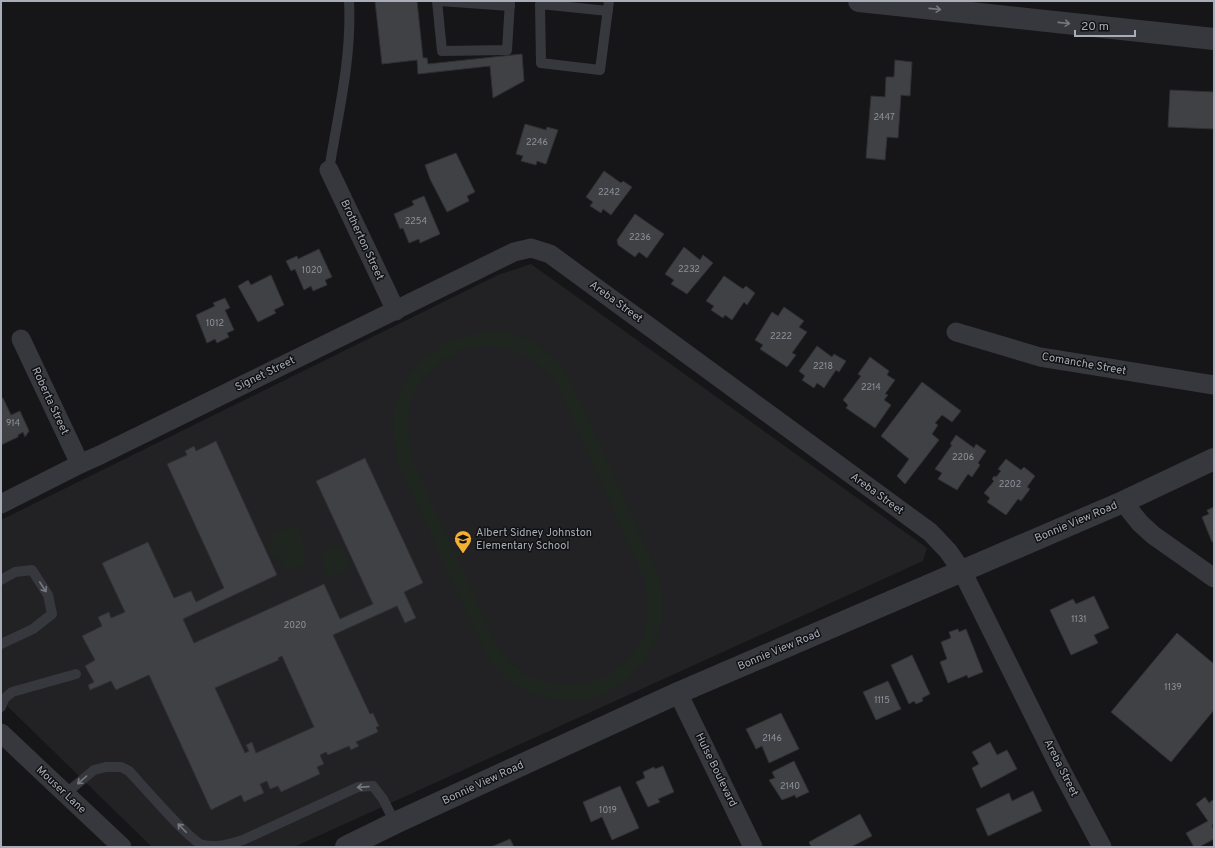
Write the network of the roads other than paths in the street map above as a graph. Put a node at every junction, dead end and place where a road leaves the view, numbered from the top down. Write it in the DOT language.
graph roads {
  1 [pos="349,1"];
  2 [pos="438,1"];
  3 [pos="859,1"];
  4 [pos="882,2"];
  5 [pos="510,4"];
  6 [pos="608,6"];
  7 [pos="1214,39"];
  8 [pos="329,170"];
  9 [pos="531,248"];
  10 [pos="396,311"];
  11 [pos="956,332"];
  12 [pos="21,339"];
  13 [pos="1214,385"];
  14 [pos="1214,459"];
  15 [pos="80,464"];
  16 [pos="1123,502"];
  17 [pos="1,504"];
  18 [pos="962,571"];
  19 [pos="1214,578"];
  20 [pos="1,580"];
  21 [pos="1,644"];
  22 [pos="76,674"];
  23 [pos="678,693"];
  24 [pos="1,707"];
  25 [pos="1,733"];
  26 [pos="65,794"];
  27 [pos="395,823"];
  28 [pos="122,847"];
  29 [pos="346,847"];
  30 [pos="753,847"];
  31 [pos="1102,847"];
  1 -- 8 [label="lane"];
  2 -- 5 [label="lane"];
  2 -- 5 [label="lane"];
  3 -- 4 [label="street"];
  4 -- 7 [label="street, one-way"];
  6 -- 6 [label="lane"];
  8 -- 10 [label="street, Brotherton Street"];
  9 -- 10 [label="street, Signet Street"];
  9 -- 18 [label="street, Areba Street"];
  10 -- 15 [label="street, Signet Street"];
  11 -- 13 [label="street, Comanche Street"];
  12 -- 15 [label="street, Roberta Street"];
  14 -- 16 [label="street, Bonnie View Road"];
  15 -- 17 [label="street, Signet Street"];
  16 -- 18 [label="street, Bonnie View Road"];
  16 -- 19 [label="street"];
  18 -- 23 [label="street, Bonnie View Road"];
  18 -- 31 [label="street, Areba Street"];
  20 -- 21 [label="lane, one-way"];
  22 -- 24 [label="lane"];
  23 -- 27 [label="street, Bonnie View Road"];
  23 -- 30 [label="street, Hulse Boulevard"];
  25 -- 26 [label="street, Mouser Lane"];
  27 -- 26 [label="lane, one-way"];
  26 -- 28 [label="street, Mouser Lane"];
  27 -- 29 [label="street, Bonnie View Road"];
}
